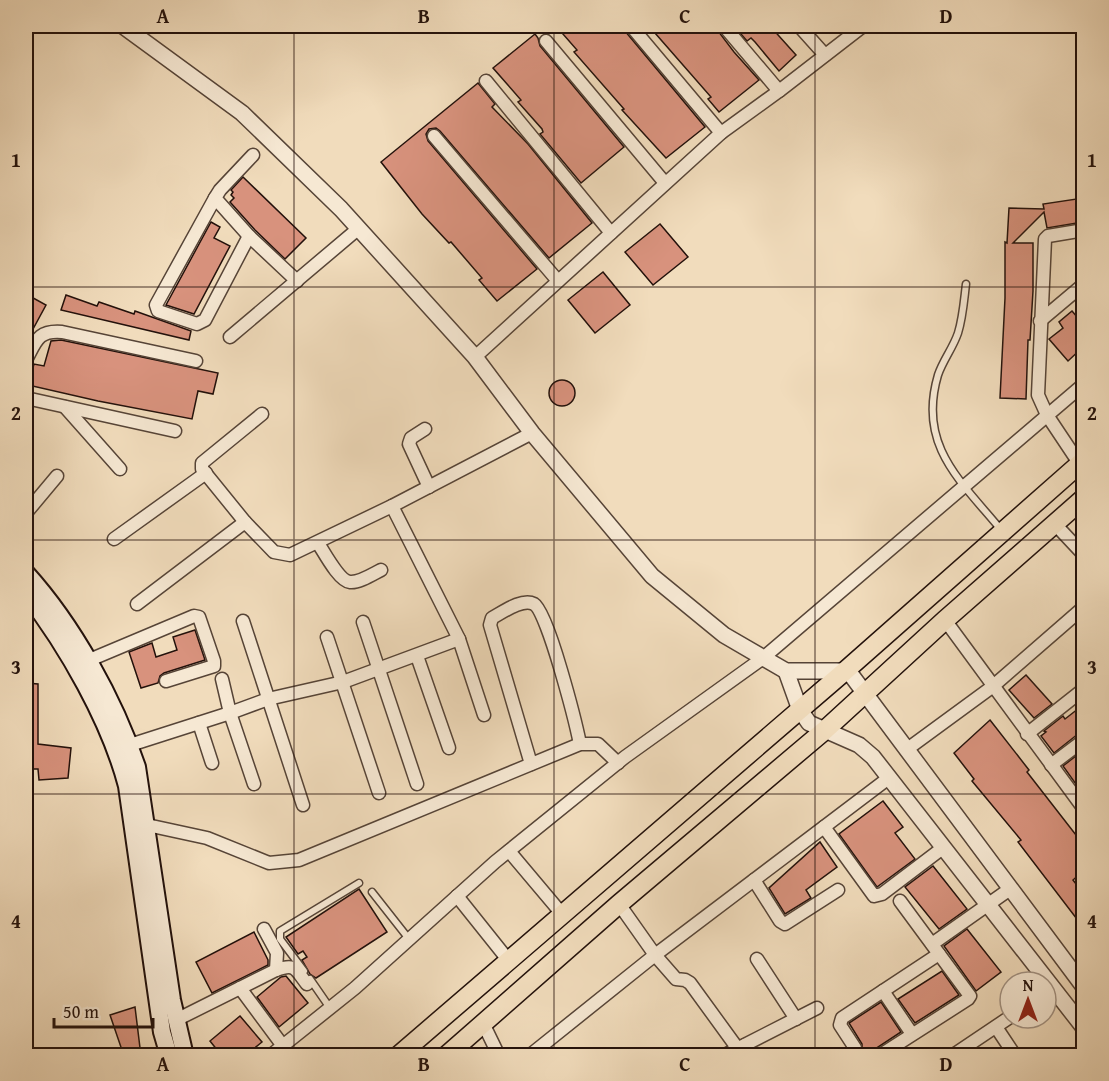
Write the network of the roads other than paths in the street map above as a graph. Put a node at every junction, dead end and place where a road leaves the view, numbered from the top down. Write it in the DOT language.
graph roads {
  1 [pos="123,26"];
  2 [pos="631,26"];
  3 [pos="724,26"];
  4 [pos="799,26"];
  5 [pos="863,26"];
  6 [pos="546,41"];
  7 [pos="825,55"];
  8 [pos="486,81"];
  9 [pos="779,91"];
  10 [pos="721,133"];
  11 [pos="434,136"];
  12 [pos="253,155"];
  13 [pos="665,183"];
  14 [pos="215,198"];
  15 [pos="359,228"];
  16 [pos="1083,230"];
  17 [pos="612,233"];
  18 [pos="249,236"];
  19 [pos="297,280"];
  20 [pos="558,281"];
  21 [pos="966,284"];
  22 [pos="1083,284"];
  23 [pos="1040,321"];
  24 [pos="230,337"];
  25 [pos="475,357"];
  26 [pos="26,360"];
  27 [pos="196,362"];
  28 [pos="1083,384"];
  29 [pos="26,398"];
  30 [pos="65,406"];
  31 [pos="262,414"];
  32 [pos="1047,416"];
  33 [pos="424,429"];
  34 [pos="175,431"];
  35 [pos="532,433"];
  36 [pos="1081,462"];
  37 [pos="120,469"];
  38 [pos="206,473"];
  39 [pos="57,476"];
  40 [pos="965,485"];
  41 [pos="429,487"];
  42 [pos="1083,498"];
  43 [pos="392,506"];
  44 [pos="26,513"];
  45 [pos="246,522"];
  46 [pos="1054,523"];
  47 [pos="1002,532"];
  48 [pos="114,539"];
  49 [pos="318,543"];
  50 [pos="1083,555"];
  51 [pos="381,570"];
  52 [pos="26,573"];
  53 [pos="26,593"];
  54 [pos="137,604"];
  55 [pos="1083,606"];
  56 [pos="945,620"];
  57 [pos="243,621"];
  58 [pos="363,622"];
  59 [pos="59,628"];
  60 [pos="327,638"];
  61 [pos="459,639"];
  62 [pos="417,656"];
  63 [pos="763,658"];
  64 [pos="87,661"];
  65 [pos="380,669"];
  66 [pos="786,671"];
  67 [pos="845,671"];
  68 [pos="222,679"];
  69 [pos="166,681"];
  70 [pos="343,682"];
  71 [pos="992,687"];
  72 [pos="1083,689"];
  73 [pos="866,693"];
  74 [pos="268,699"];
  75 [pos="800,710"];
  76 [pos="230,713"];
  77 [pos="484,715"];
  78 [pos="199,723"];
  79 [pos="825,730"];
  80 [pos="1028,734"];
  81 [pos="1083,740"];
  82 [pos="579,744"];
  83 [pos="130,745"];
  84 [pos="449,748"];
  85 [pos="906,750"];
  86 [pos="212,763"];
  87 [pos="618,763"];
  88 [pos="531,764"];
  89 [pos="1051,765"];
  90 [pos="130,768"];
  91 [pos="890,777"];
  92 [pos="254,784"];
  93 [pos="417,784"];
  94 [pos="379,793"];
  95 [pos="303,806"];
  96 [pos="1083,809"];
  97 [pos="147,825"];
  98 [pos="824,827"];
  99 [pos="944,847"];
  100 [pos="509,851"];
  101 [pos="753,880"];
  102 [pos="359,883"];
  103 [pos="1010,889"];
  104 [pos="838,890"];
  105 [pos="372,892"];
  106 [pos="457,896"];
  107 [pos="900,901"];
  108 [pos="619,904"];
  109 [pos="989,905"];
  110 [pos="562,914"];
  111 [pos="264,929"];
  112 [pos="409,939"];
  113 [pos="935,949"];
  114 [pos="655,955"];
  115 [pos="757,959"];
  116 [pos="508,961"];
  117 [pos="276,970"];
  118 [pos="1035,970"];
  119 [pos="307,984"];
  120 [pos="1083,987"];
  121 [pos="240,988"];
  122 [pos="883,991"];
  123 [pos="1058,1000"];
  124 [pos="330,1008"];
  125 [pos="817,1008"];
  126 [pos="796,1019"];
  127 [pos="176,1020"];
  128 [pos="483,1023"];
  129 [pos="996,1027"];
  130 [pos="1083,1028"];
  131 [pos="912,1034"];
  132 [pos="282,1046"];
  133 [pos="855,1048"];
  134 [pos="745,1050"];
  135 [pos="1014,1054"];
  136 [pos="169,1056"];
  137 [pos="185,1056"];
  138 [pos="270,1056"];
  139 [pos="398,1056"];
  140 [pos="446,1056"];
  141 [pos="499,1056"];
  142 [pos="530,1056"];
  143 [pos="723,1056"];
  144 [pos="879,1056"];
  145 [pos="952,1056"];
  1 -- 15 [label="street"];
  2 -- 10 [label="street"];
  3 -- 9 [label="street"];
  4 -- 7 [label="street"];
  5 -- 7 [label="street"];
  6 -- 13 [label="street"];
  7 -- 9 [label="street"];
  8 -- 17 [label="street"];
  9 -- 10 [label="street"];
  10 -- 13 [label="street"];
  11 -- 20 [label="street"];
  12 -- 14 [label="street"];
  13 -- 17 [label="street"];
  14 -- 18 [label="street"];
  14 -- 18 [label="street"];
  15 -- 19 [label="street"];
  15 -- 25 [label="street"];
  16 -- 23 [label="street"];
  17 -- 20 [label="street"];
  18 -- 19 [label="street"];
  19 -- 24 [label="street"];
  20 -- 25 [label="street"];
  21 -- 40 [label="lane"];
  22 -- 23 [label="street"];
  23 -- 32 [label="street"];
  25 -- 35 [label="street"];
  26 -- 27 [label="street"];
  28 -- 32 [label="street"];
  29 -- 30 [label="street"];
  30 -- 34 [label="street"];
  30 -- 37 [label="street"];
  31 -- 38 [label="street"];
  32 -- 36 [label="street"];
  32 -- 40 [label="street"];
  33 -- 41 [label="street"];
  35 -- 41 [label="street"];
  35 -- 63 [label="street"];
  36 -- 47 [label="main road"];
  38 -- 45 [label="street"];
  38 -- 48 [label="street"];
  39 -- 44 [label="street"];
  40 -- 47 [label="lane"];
  40 -- 63 [label="street"];
  41 -- 43 [label="street"];
  42 -- 46 [label="main road"];
  43 -- 49 [label="street"];
  43 -- 61 [label="street"];
  45 -- 49 [label="street"];
  45 -- 54 [label="street"];
  46 -- 50 [label="street"];
  46 -- 56 [label="main road"];
  47 -- 67 [label="main road"];
  49 -- 51 [label="street"];
  52 -- 59 [label="main road"];
  53 -- 59 [label="main road"];
  55 -- 71 [label="street"];
  56 -- 71 [label="street"];
  56 -- 73 [label="main road"];
  57 -- 74 [label="street"];
  58 -- 65 [label="street"];
  59 -- 64 [label="main road"];
  59 -- 90 [label="main road"];
  60 -- 70 [label="street"];
  61 -- 62 [label="street"];
  61 -- 77 [label="street"];
  62 -- 65 [label="street"];
  62 -- 84 [label="street"];
  63 -- 66 [label="street"];
  63 -- 87 [label="street"];
  64 -- 69 [label="street"];
  64 -- 83 [label="main road"];
  65 -- 70 [label="street"];
  65 -- 93 [label="street"];
  66 -- 67 [label="street"];
  66 -- 75 [label="street"];
  67 -- 73 [label="street"];
  67 -- 75 [label="main road"];
  68 -- 76 [label="street"];
  70 -- 74 [label="street"];
  70 -- 94 [label="street"];
  71 -- 80 [label="street"];
  71 -- 85 [label="street"];
  72 -- 80 [label="street"];
  73 -- 79 [label="main road"];
  73 -- 85 [label="street"];
  74 -- 76 [label="street"];
  74 -- 95 [label="street"];
  75 -- 79 [label="street"];
  75 -- 110 [label="main road"];
  76 -- 78 [label="street"];
  76 -- 92 [label="street"];
  78 -- 83 [label="street"];
  78 -- 86 [label="street"];
  79 -- 91 [label="street"];
  79 -- 108 [label="main road"];
  80 -- 89 [label="street"];
  81 -- 89 [label="street"];
  82 -- 87 [label="street"];
  82 -- 88 [label="street"];
  82 -- 88 [label="street"];
  83 -- 90 [label="main road"];
  85 -- 103 [label="street"];
  87 -- 100 [label="street"];
  88 -- 97 [label="street"];
  89 -- 96 [label="street"];
  90 -- 97 [label="main road"];
  90 -- 136 [label="main road"];
  91 -- 98 [label="street"];
  91 -- 99 [label="street"];
  97 -- 127 [label="main road"];
  98 -- 99 [label="street"];
  98 -- 101 [label="street"];
  99 -- 109 [label="street"];
  100 -- 106 [label="street"];
  100 -- 110 [label="street"];
  101 -- 104 [label="street"];
  101 -- 114 [label="street"];
  102 -- 124 [label="lane"];
  103 -- 109 [label="street"];
  103 -- 120 [label="street"];
  105 -- 112 [label="lane"];
  106 -- 112 [label="street"];
  106 -- 116 [label="street"];
  107 -- 113 [label="street"];
  108 -- 114 [label="street"];
  108 -- 128 [label="main road"];
  109 -- 113 [label="street"];
  109 -- 118 [label="street"];
  110 -- 116 [label="main road"];
  111 -- 117 [label="street"];
  112 -- 124 [label="street"];
  113 -- 122 [label="street"];
  113 -- 131 [label="street"];
  114 -- 134 [label="street"];
  114 -- 142 [label="street"];
  115 -- 126 [label="street"];
  116 -- 139 [label="main road"];
  117 -- 119 [label="street"];
  117 -- 121 [label="street"];
  121 -- 127 [label="street"];
  121 -- 132 [label="street"];
  122 -- 131 [label="street"];
  122 -- 133 [label="street"];
  123 -- 130 [label="street"];
  124 -- 132 [label="street"];
  125 -- 126 [label="street"];
  126 -- 134 [label="street"];
  127 -- 137 [label="main road"];
  128 -- 140 [label="main road"];
  128 -- 141 [label="street"];
  129 -- 135 [label="street"];
  129 -- 145 [label="street"];
  131 -- 144 [label="street"];
  132 -- 138 [label="street"];
  134 -- 143 [label="street"];
}
